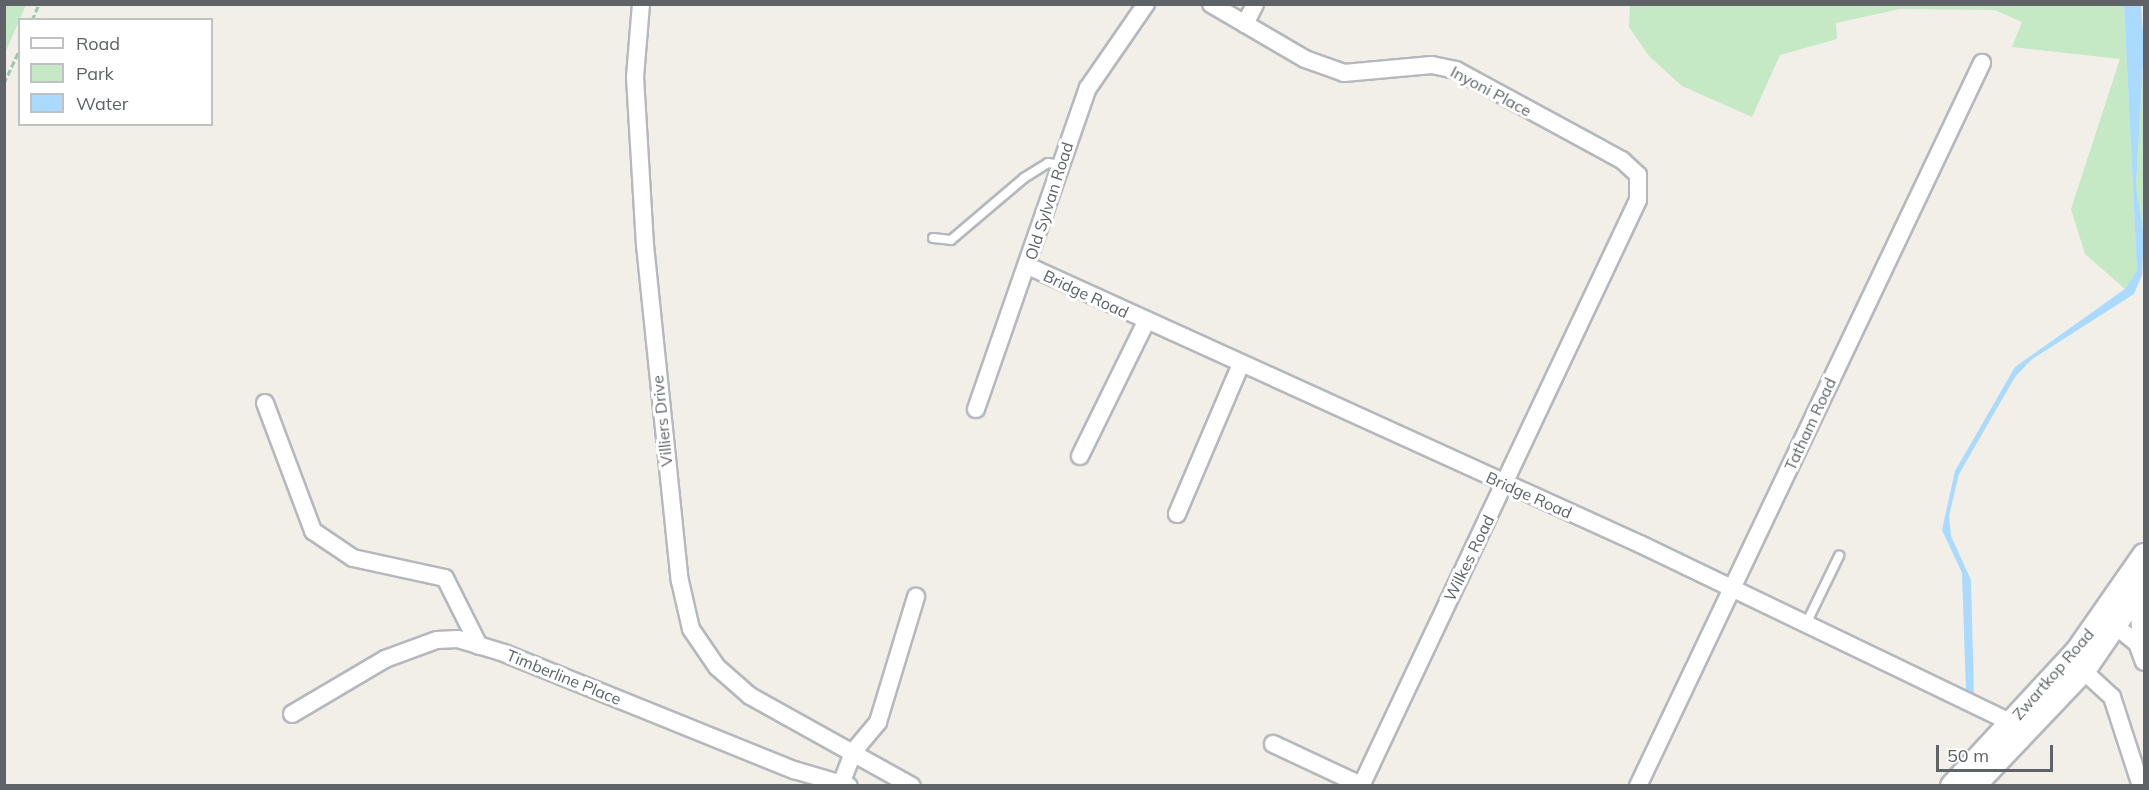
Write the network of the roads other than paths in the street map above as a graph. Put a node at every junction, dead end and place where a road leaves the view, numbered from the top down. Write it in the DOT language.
graph roads {
  1 [pos="641,4"];
  2 [pos="1146,4"];
  3 [pos="1211,4"];
  4 [pos="1255,4"];
  5 [pos="1245,24"];
  6 [pos="1982,63"];
  7 [pos="1061,165"];
  8 [pos="1638,200"];
  9 [pos="933,238"];
  10 [pos="1028,266"];
  11 [pos="1146,322"];
  12 [pos="1240,366"];
  13 [pos="265,403"];
  14 [pos="976,409"];
  15 [pos="1080,456"];
  16 [pos="1505,483"];
  17 [pos="1177,514"];
  18 [pos="2145,555"];
  19 [pos="1839,556"];
  20 [pos="2143,586"];
  21 [pos="1732,587"];
  22 [pos="916,597"];
  23 [pos="2110,621"];
  24 [pos="1806,624"];
  25 [pos="479,646"];
  26 [pos="2145,649"];
  27 [pos="2145,662"];
  28 [pos="2077,664"];
  29 [pos="292,714"];
  30 [pos="2019,727"];
  31 [pos="1273,744"];
  32 [pos="853,752"];
  33 [pos="845,785"];
  34 [pos="1361,785"];
  35 [pos="912,786"];
  36 [pos="1638,786"];
  37 [pos="1952,786"];
  38 [pos="1974,786"];
  39 [pos="2141,786"];
  1 -- 32 [label="street, Villiers Drive"];
  2 -- 7 [label="street, Old Sylvan Road"];
  3 -- 5 [label="street, Inyoni Place"];
  4 -- 5 [label="street"];
  5 -- 8 [label="street, Inyoni Place"];
  6 -- 21 [label="street, Tatham Road"];
  7 -- 9 [label="lane"];
  7 -- 10 [label="street, Old Sylvan Road"];
  8 -- 16 [label="street, Wilkes Road"];
  10 -- 11 [label="street, Bridge Road"];
  10 -- 14 [label="street, Old Sylvan Road"];
  11 -- 12 [label="street, Bridge Road"];
  11 -- 15 [label="street"];
  12 -- 16 [label="street, Bridge Road"];
  12 -- 17 [label="street"];
  13 -- 25 [label="street"];
  16 -- 21 [label="street, Bridge Road"];
  16 -- 34 [label="street, Wilkes Road"];
  18 -- 23 [label="street, Zwartkop Road"];
  19 -- 24 [label="lane"];
  20 -- 23 [label="street, Zwartkop Road"];
  20 -- 26 [label="street"];
  21 -- 24 [label="street, Bridge Road"];
  21 -- 36 [label="street, Tatham Road"];
  22 -- 32 [label="street"];
  23 -- 27 [label="street"];
  23 -- 28 [label="street, Zwartkop Road"];
  24 -- 30 [label="street, Bridge Road"];
  25 -- 29 [label="street, Timberline Place"];
  25 -- 33 [label="street, Timberline Place"];
  28 -- 30 [label="street, Zwartkop Road"];
  28 -- 39 [label="street"];
  30 -- 37 [label="street, Zwartkop Road"];
  30 -- 38 [label="street, Zwartkop Road"];
  31 -- 34 [label="street"];
  32 -- 33 [label="street, Timberline Place"];
  32 -- 35 [label="street, Villiers Drive"];
}
